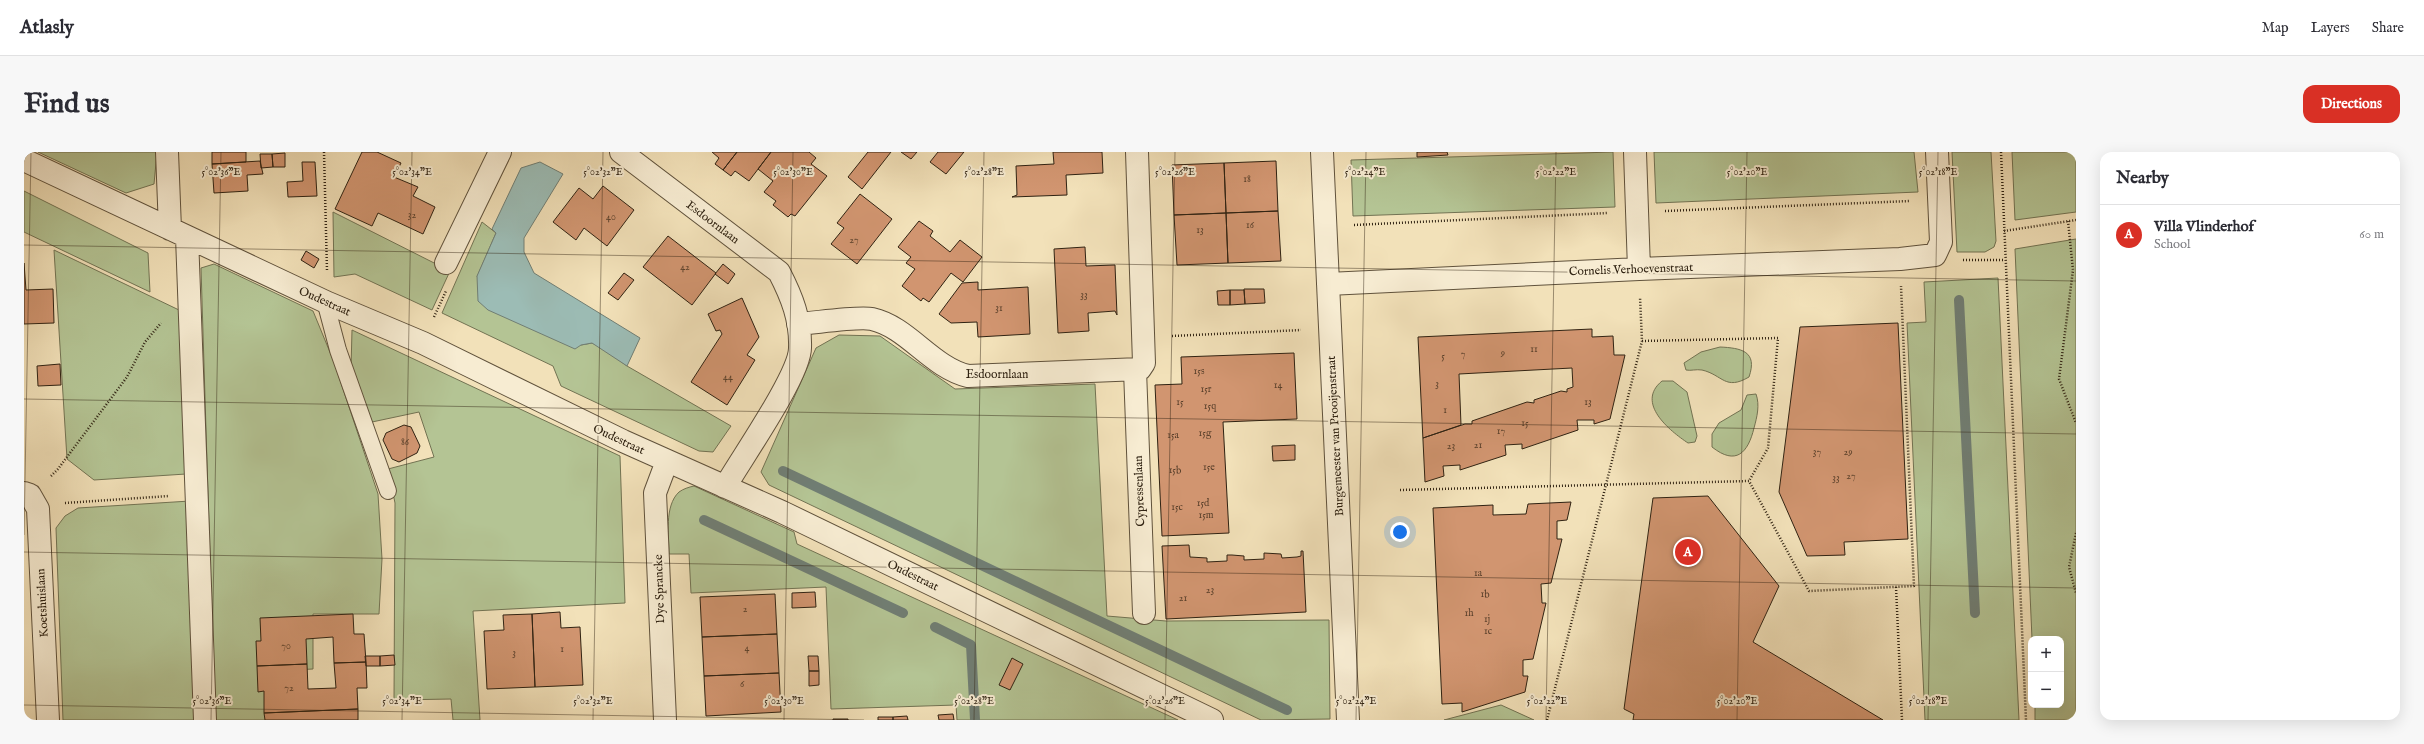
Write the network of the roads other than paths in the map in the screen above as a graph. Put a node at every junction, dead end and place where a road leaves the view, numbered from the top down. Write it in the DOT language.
graph roads {
  1 [pos="167,152"];
  2 [pos="500,152"];
  3 [pos="621,152"];
  4 [pos="1137,152"];
  5 [pos="1322,152"];
  6 [pos="1635,152"];
  7 [pos="1937,152"];
  8 [pos="24,160"];
  9 [pos="179,233"];
  10 [pos="446,263"];
  11 [pos="1638,269"];
  12 [pos="1328,284"];
  13 [pos="326,302"];
  14 [pos="798,324"];
  15 [pos="1138,369"];
  16 [pos="668,461"];
  17 [pos="725,487"];
  18 [pos="388,491"];
  19 [pos="31,499"];
  20 [pos="1144,613"];
  21 [pos="48,720"];
  22 [pos="205,720"];
  23 [pos="664,720"];
  24 [pos="1212,720"];
  25 [pos="1348,720"];
  1 -- 9 [label="street"];
  2 -- 10 [label="street"];
  3 -- 14 [label="street, Esdoornlaan"];
  4 -- 15 [label="street, Cypressenlaan"];
  5 -- 12 [label="street, Burgemeester van Prooijenstraat"];
  6 -- 11 [label="street"];
  7 -- 11 [label="street, Cornelis Verhoevenstraat"];
  8 -- 9 [label="street, Oudestraat"];
  9 -- 13 [label="street, Oudestraat"];
  9 -- 22 [label="street"];
  11 -- 12 [label="street, Cornelis Verhoevenstraat"];
  12 -- 25 [label="street, Burgemeester van Prooijenstraat"];
  13 -- 16 [label="street, Oudestraat"];
  13 -- 18 [label="lane"];
  14 -- 15 [label="street, Esdoornlaan"];
  14 -- 17 [label="street, Esdoornlaan"];
  15 -- 20 [label="street, Cypressenlaan"];
  16 -- 17 [label="street, Oudestraat"];
  16 -- 23 [label="street, Dye Sprancke"];
  17 -- 24 [label="street, Oudestraat"];
  19 -- 21 [label="street, Koetshuislaan"];
}
